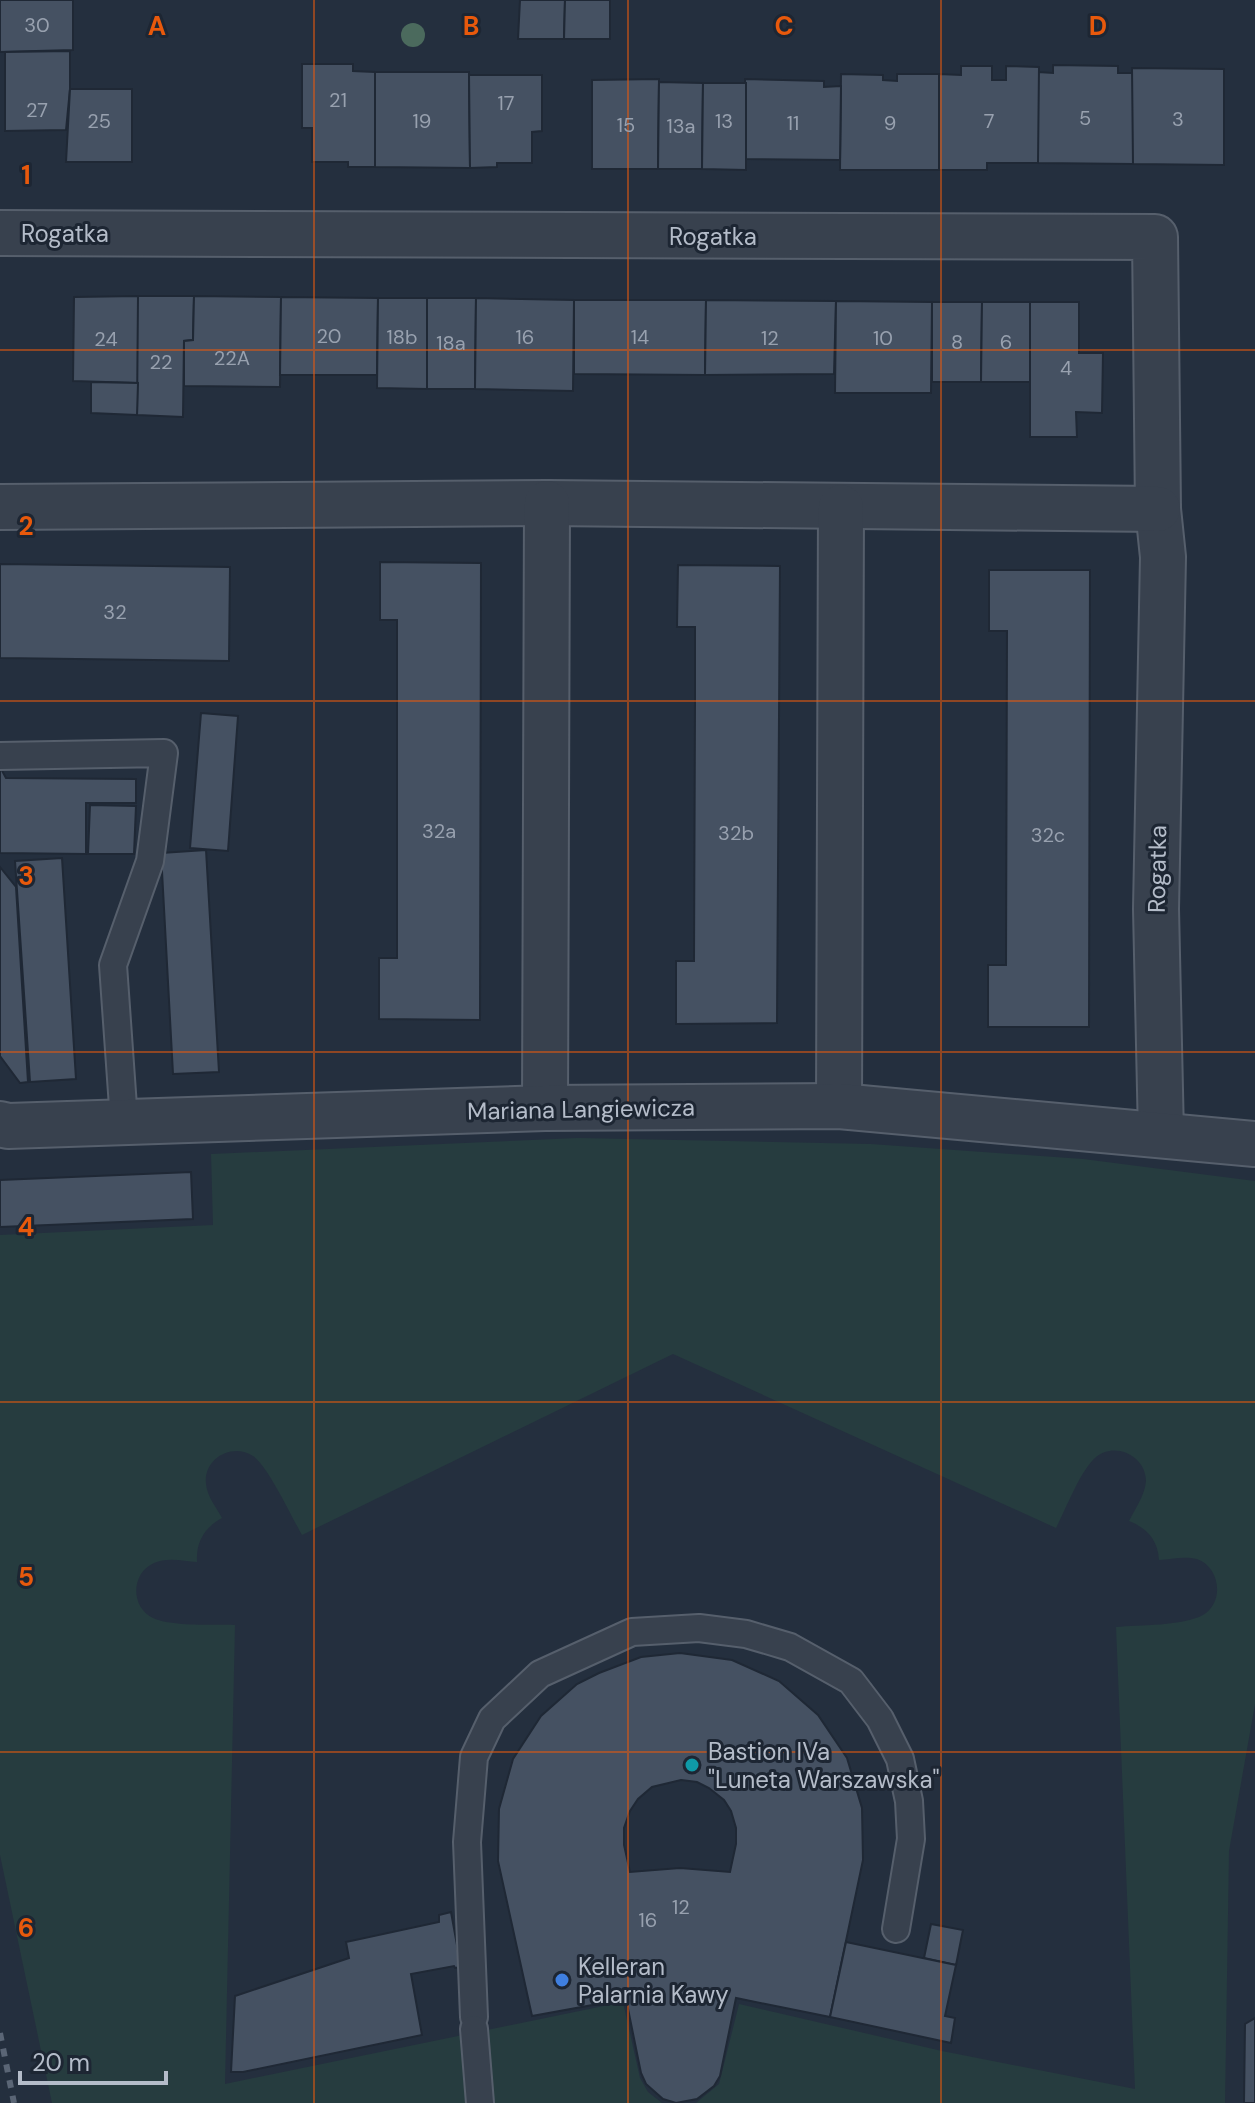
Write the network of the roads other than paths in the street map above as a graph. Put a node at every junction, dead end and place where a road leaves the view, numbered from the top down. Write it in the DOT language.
graph roads {
  1 [pos="0,233"];
  2 [pos="547,503"];
  3 [pos="0,507"];
  4 [pos="841,507"];
  5 [pos="1158,509"];
  6 [pos="0,756"];
  7 [pos="839,1106"];
  8 [pos="545,1108"];
  9 [pos="124,1121"];
  10 [pos="0,1124"];
  11 [pos="1161,1135"];
  12 [pos="1255,1144"];
  13 [pos="896,1929"];
  14 [pos="480,2103"];
  1 -- 5 [label="street, Rogatka"];
  2 -- 3 [label="street"];
  2 -- 4 [label="street"];
  2 -- 8 [label="street"];
  4 -- 5 [label="street"];
  4 -- 7 [label="street"];
  5 -- 11 [label="street, Rogatka"];
  6 -- 9 [label="lane"];
  7 -- 8 [label="street, Mariana Langiewicza"];
  7 -- 11 [label="street, Mariana Langiewicza"];
  8 -- 9 [label="street, Mariana Langiewicza"];
  9 -- 10 [label="street, Mariana Langiewicza"];
  11 -- 12 [label="street"];
  13 -- 14 [label="lane"];
}
